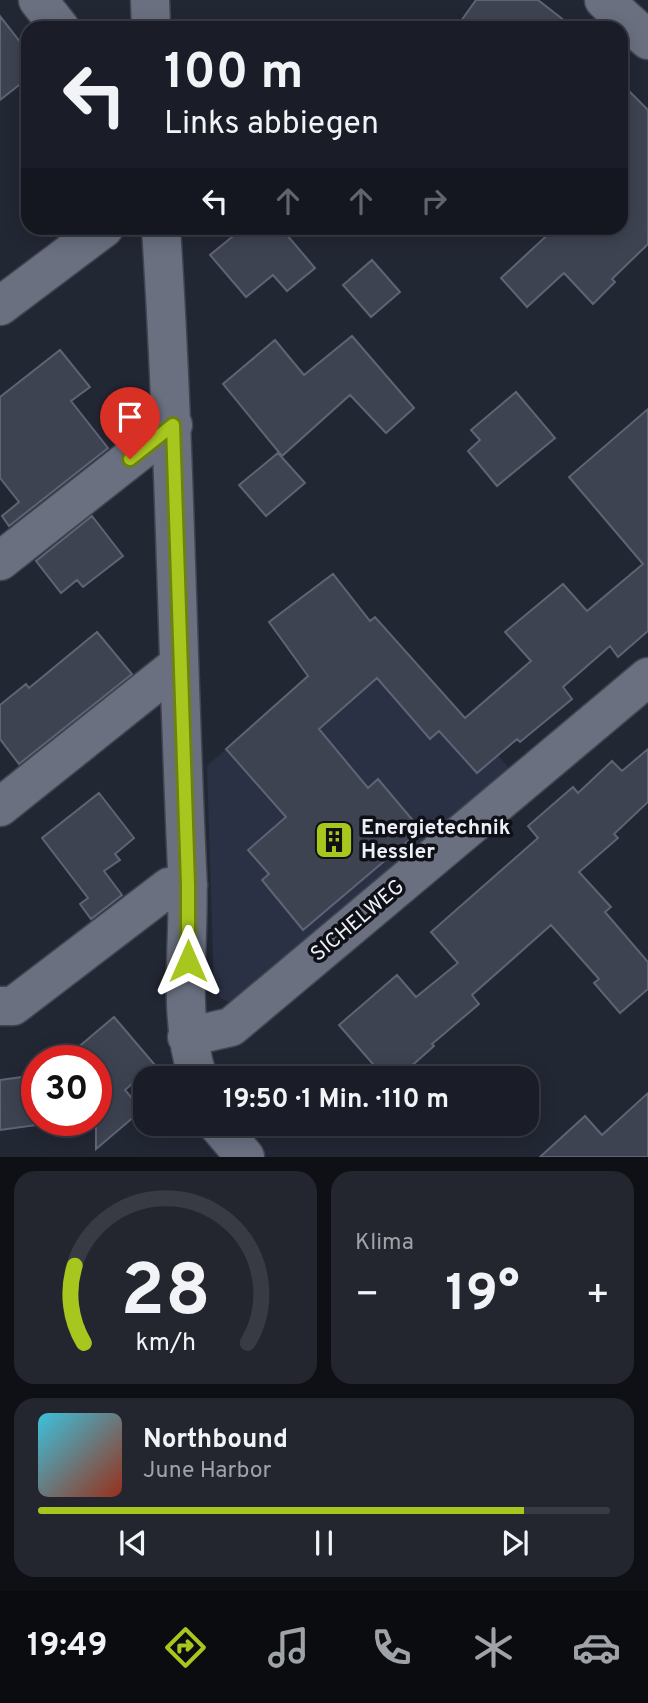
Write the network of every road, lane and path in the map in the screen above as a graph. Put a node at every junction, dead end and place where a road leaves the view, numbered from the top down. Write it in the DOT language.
graph roads {
  1 [pos="38,0"];
  2 [pos="150,0"];
  3 [pos="604,0"];
  4 [pos="54,21"];
  5 [pos="151,21"];
  6 [pos="627,21"];
  7 [pos="628,22"];
  8 [pos="648,40"];
  9 [pos="95,235"];
  10 [pos="161,235"];
  11 [pos="0,306"];
  12 [pos="173,425"];
  13 [pos="0,561"];
  14 [pos="179,664"];
  15 [pos="648,677"];
  16 [pos="0,807"];
  17 [pos="188,885"];
  18 [pos="0,1006"];
  19 [pos="187,1037"];
  20 [pos="195,1066"];
  21 [pos="227,1136"];
  22 [pos="245,1157"];
  1 -- 4 [label="street"];
  2 -- 5 [label="street"];
  3 -- 6 [label="street"];
  7 -- 8 [label="street"];
  9 -- 11 [label="street"];
  10 -- 12 [label="street"];
  12 -- 13 [label="street"];
  12 -- 14 [label="street"];
  14 -- 16 [label="street"];
  14 -- 17 [label="street"];
  15 -- 19 [label="street, SICHELWEG"];
  17 -- 18 [label="street"];
  17 -- 19 [label="street"];
  19 -- 20 [label="street"];
  21 -- 22 [label="street"];
}
